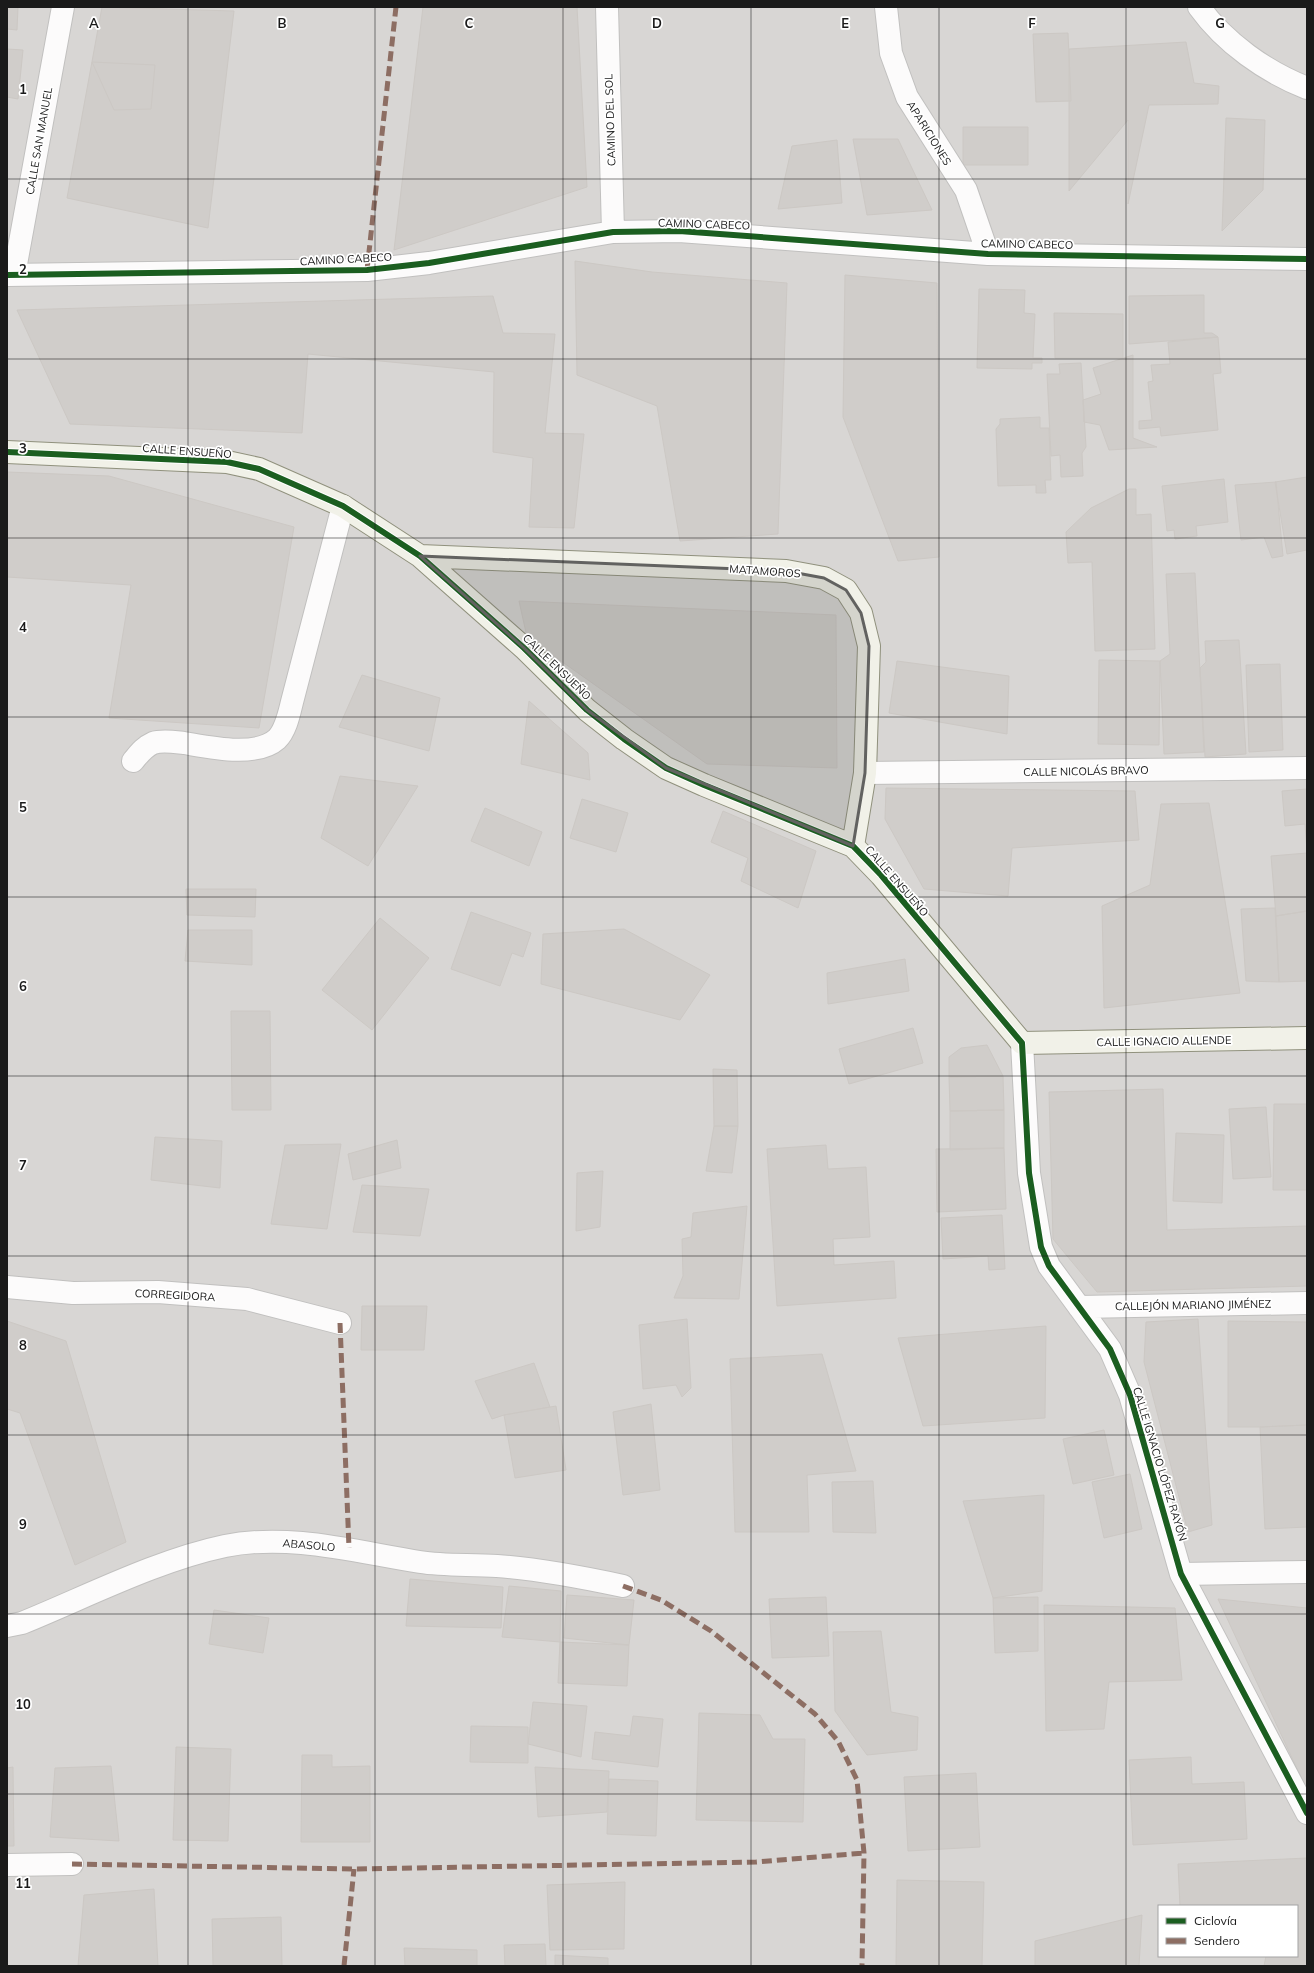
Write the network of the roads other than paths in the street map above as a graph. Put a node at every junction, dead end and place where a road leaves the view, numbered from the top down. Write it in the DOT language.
graph roads {
  1 [pos="63,7"];
  2 [pos="607,7"];
  3 [pos="886,7"];
  4 [pos="1199,7"];
  5 [pos="1307,88"];
  6 [pos="613,232"];
  7 [pos="988,254"];
  8 [pos="1307,259"];
  9 [pos="11,274"];
  10 [pos="7,452"];
  11 [pos="343,506"];
  12 [pos="420,556"];
  13 [pos="133,761"];
  14 [pos="1307,768"];
  15 [pos="865,774"];
  16 [pos="854,846"];
  17 [pos="1307,1038"];
  18 [pos="1022,1043"];
  19 [pos="7,1287"];
  20 [pos="1307,1303"];
  21 [pos="1079,1307"];
  22 [pos="340,1323"];
  23 [pos="1307,1572"];
  24 [pos="1181,1574"];
  25 [pos="623,1586"];
  26 [pos="7,1626"];
  27 [pos="1307,1813"];
  28 [pos="72,1864"];
  29 [pos="7,1865"];
  1 -- 9 [label="street, CALLE SAN MANUEL"];
  2 -- 6 [label="street, CAMINO DEL SOL"];
  3 -- 7 [label="street, APARICIONES"];
  4 -- 5 [label="street"];
  6 -- 7 [label="street, CAMINO CABECO"];
  6 -- 9 [label="street, CAMINO CABECO"];
  7 -- 8 [label="street, CAMINO CABECO"];
  10 -- 11 [label="street, CALLE ENSUEÑO"];
  11 -- 12 [label="street, CALLE ENSUEÑO"];
  11 -- 13 [label="street"];
  12 -- 15 [label="street, MATAMOROS"];
  12 -- 16 [label="street, CALLE ENSUEÑO"];
  14 -- 15 [label="street, CALLE NICOLÁS BRAVO"];
  15 -- 16 [label="street, MATAMOROS"];
  16 -- 18 [label="street, CALLE ENSUEÑO"];
  17 -- 18 [label="street, CALLE IGNACIO ALLENDE"];
  18 -- 21 [label="street, CALLE IGNACIO LÓPEZ RAYÓN"];
  19 -- 22 [label="street, CORREGIDORA"];
  20 -- 21 [label="street, CALLEJÓN MARIANO JIMÉNEZ"];
  21 -- 24 [label="street, CALLE IGNACIO LÓPEZ RAYÓN"];
  23 -- 24 [label="street"];
  24 -- 27 [label="street, CALLE IGNACIO LÓPEZ RAYÓN"];
  25 -- 26 [label="street, ABASOLO"];
  28 -- 29 [label="street"];
}
